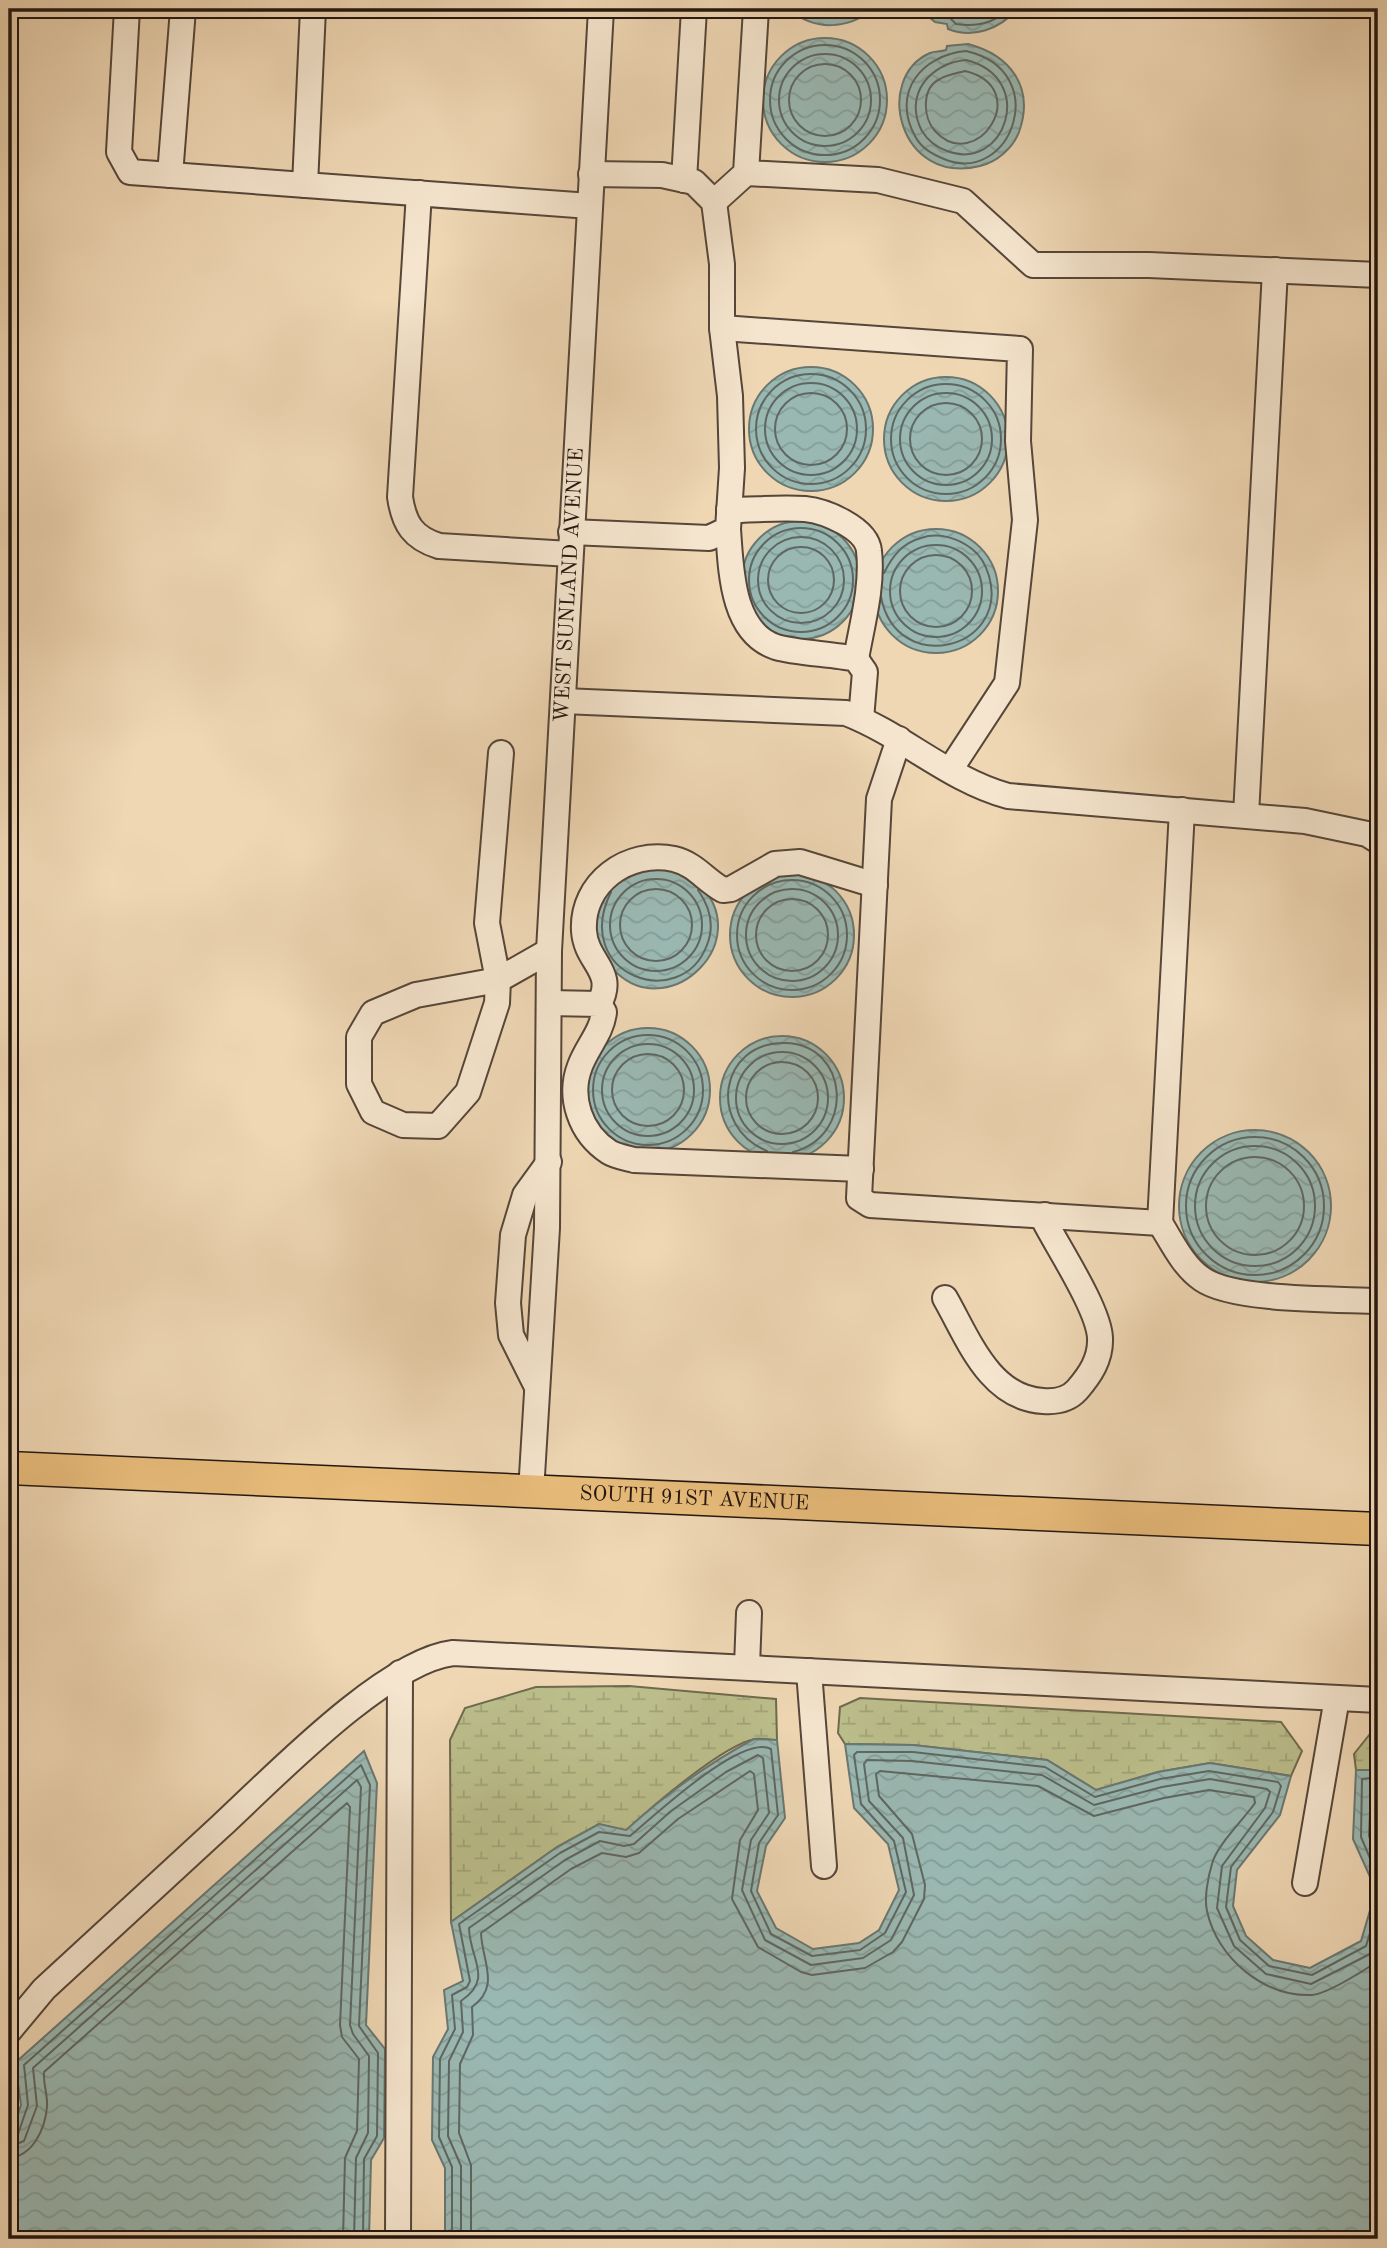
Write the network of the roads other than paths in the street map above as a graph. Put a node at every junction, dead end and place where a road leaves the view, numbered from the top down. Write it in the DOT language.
graph roads {
  1 [pos="127,9"];
  2 [pos="183,9"];
  3 [pos="313,9"];
  4 [pos="601,9"];
  5 [pos="694,9"];
  6 [pos="756,9"];
  7 [pos="746,173"];
  8 [pos="591,174"];
  9 [pos="170,175"];
  10 [pos="684,180"];
  11 [pos="305,185"];
  12 [pos="419,193"];
  13 [pos="714,202"];
  14 [pos="590,206"];
  15 [pos="1275,270"];
  16 [pos="1378,275"];
  17 [pos="722,328"];
  18 [pos="728,520"];
  19 [pos="571,543"];
  20 [pos="856,659"];
  21 [pos="563,701"];
  22 [pos="861,719"];
  23 [pos="899,739"];
  24 [pos="502,753"];
  25 [pos="950,770"];
  26 [pos="1182,810"];
  27 [pos="1246,814"];
  28 [pos="1378,841"];
  29 [pos="875,885"];
  30 [pos="550,951"];
  31 [pos="498,980"];
  32 [pos="549,1003"];
  33 [pos="599,1004"];
  34 [pos="549,1162"];
  35 [pos="861,1169"];
  36 [pos="1045,1215"];
  37 [pos="1160,1223"];
  38 [pos="945,1298"];
  39 [pos="1378,1301"];
  40 [pos="537,1387"];
  41 [pos="9,1468"];
  42 [pos="531,1492"];
  43 [pos="1378,1529"];
  44 [pos="749,1613"];
  45 [pos="747,1666"];
  46 [pos="809,1671"];
  47 [pos="400,1673"];
  48 [pos="1337,1698"];
  49 [pos="1378,1700"];
  50 [pos="824,1866"];
  51 [pos="1305,1883"];
  52 [pos="9,2031"];
  53 [pos="398,2239"];
  1 -- 9 [label="street"];
  2 -- 9 [label="street"];
  3 -- 11 [label="street"];
  4 -- 8 [label="street, WEST SUNLAND AVENUE"];
  5 -- 10 [label="street"];
  6 -- 7 [label="street"];
  7 -- 13 [label="street"];
  7 -- 15 [label="street"];
  8 -- 10 [label="street"];
  8 -- 14 [label="street, WEST SUNLAND AVENUE"];
  9 -- 11 [label="street"];
  10 -- 13 [label="street"];
  11 -- 12 [label="street"];
  12 -- 14 [label="street"];
  12 -- 19 [label="street"];
  13 -- 17 [label="street"];
  14 -- 19 [label="street, WEST SUNLAND AVENUE"];
  15 -- 16 [label="street"];
  15 -- 27 [label="street"];
  17 -- 18 [label="street"];
  17 -- 25 [label="street"];
  18 -- 19 [label="street"];
  18 -- 20 [label="street"];
  18 -- 20 [label="street"];
  19 -- 21 [label="street, WEST SUNLAND AVENUE"];
  20 -- 22 [label="street"];
  21 -- 22 [label="street"];
  21 -- 30 [label="street, WEST SUNLAND AVENUE"];
  22 -- 23 [label="street"];
  23 -- 25 [label="street"];
  23 -- 29 [label="street"];
  24 -- 31 [label="street"];
  25 -- 26 [label="street"];
  26 -- 27 [label="street"];
  26 -- 37 [label="street"];
  27 -- 28 [label="street"];
  29 -- 33 [label="street"];
  29 -- 35 [label="street"];
  30 -- 31 [label="street"];
  30 -- 32 [label="street, WEST SUNLAND AVENUE"];
  31 -- 31 [label="street"];
  32 -- 33 [label="street"];
  32 -- 34 [label="street, WEST SUNLAND AVENUE"];
  33 -- 35 [label="street"];
  34 -- 40 [label="street, WEST SUNLAND AVENUE"];
  34 -- 40 [label="street, WEST SUNLAND AVENUE"];
  35 -- 36 [label="street"];
  36 -- 37 [label="street"];
  36 -- 38 [label="street"];
  37 -- 39 [label="street"];
  40 -- 42 [label="street, WEST SUNLAND AVENUE"];
  41 -- 42 [label="main road, SOUTH 91ST AVENUE"];
  42 -- 43 [label="main road, SOUTH 91ST AVENUE"];
  44 -- 45 [label="street"];
  45 -- 46 [label="street"];
  45 -- 47 [label="street"];
  46 -- 48 [label="street"];
  46 -- 50 [label="street"];
  47 -- 52 [label="street"];
  47 -- 53 [label="street"];
  48 -- 49 [label="street"];
  48 -- 51 [label="street"];
}
